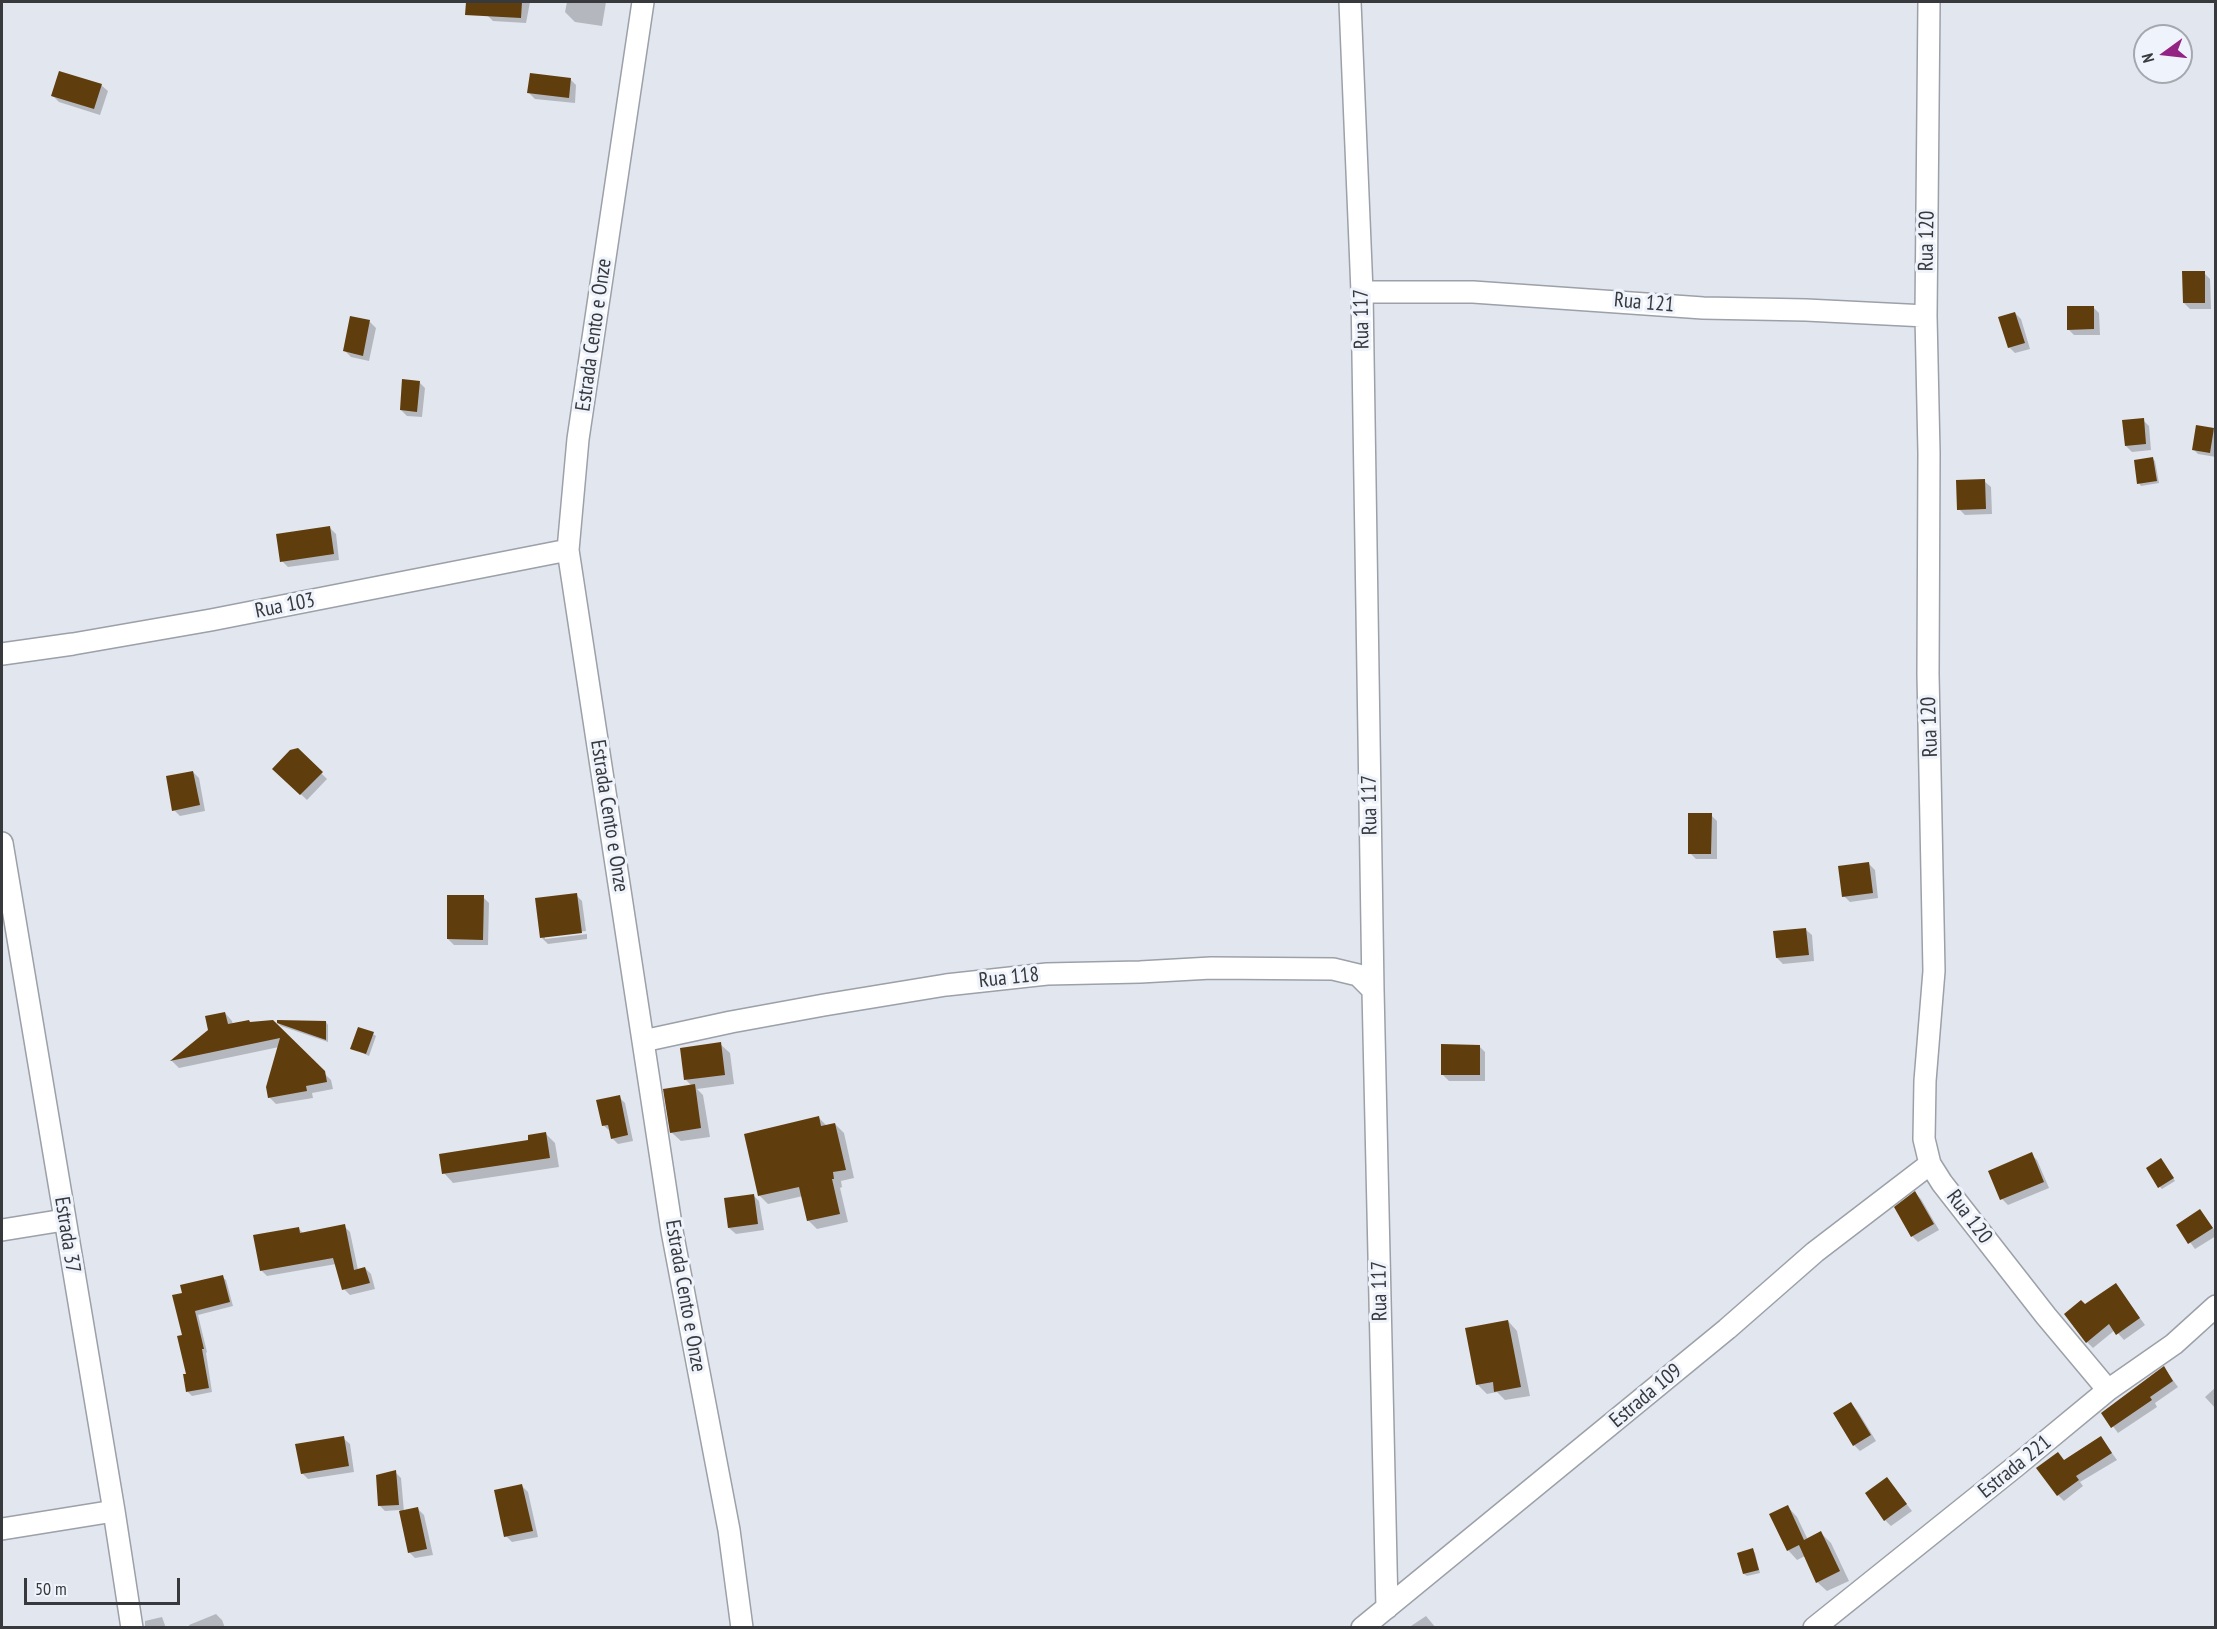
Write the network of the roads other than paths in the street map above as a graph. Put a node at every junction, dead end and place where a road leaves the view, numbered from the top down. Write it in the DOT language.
graph roads {
  1 [pos="643,2"];
  2 [pos="1350,2"];
  3 [pos="1929,2"];
  4 [pos="1362,292"];
  5 [pos="1926,316"];
  6 [pos="568,550"];
  7 [pos="2,654"];
  8 [pos="2,843"];
  9 [pos="1373,990"];
  10 [pos="643,1041"];
  11 [pos="1930,1164"];
  12 [pos="64,1220"];
  13 [pos="2,1230"];
  14 [pos="2216,1306"];
  15 [pos="2108,1390"];
  16 [pos="114,1511"];
  17 [pos="2,1529"];
  18 [pos="1387,1608"];
  19 [pos="132,1628"];
  20 [pos="742,1628"];
  21 [pos="1362,1628"];
  22 [pos="1814,1628"];
  1 -- 6 [label="street, Estrada Cento e Onze"];
  2 -- 4 [label="street, Rua 117"];
  3 -- 5 [label="street, Rua 120"];
  4 -- 5 [label="street, Rua 121"];
  4 -- 9 [label="street, Rua 117"];
  5 -- 11 [label="street, Rua 120"];
  6 -- 7 [label="street, Rua 103"];
  6 -- 10 [label="street, Estrada Cento e Onze"];
  8 -- 12 [label="street, Estrada 37"];
  9 -- 10 [label="street, Rua 118"];
  9 -- 18 [label="street, Rua 117"];
  10 -- 20 [label="street, Estrada Cento e Onze"];
  11 -- 15 [label="street, Rua 120"];
  11 -- 18 [label="street, Estrada 109"];
  12 -- 13 [label="street"];
  12 -- 16 [label="street, Estrada 37"];
  14 -- 15 [label="street, Estrada 221"];
  15 -- 22 [label="street, Estrada 221"];
  16 -- 17 [label="street"];
  16 -- 19 [label="street, Estrada 37"];
  18 -- 21 [label="street, Estrada 109"];
}
